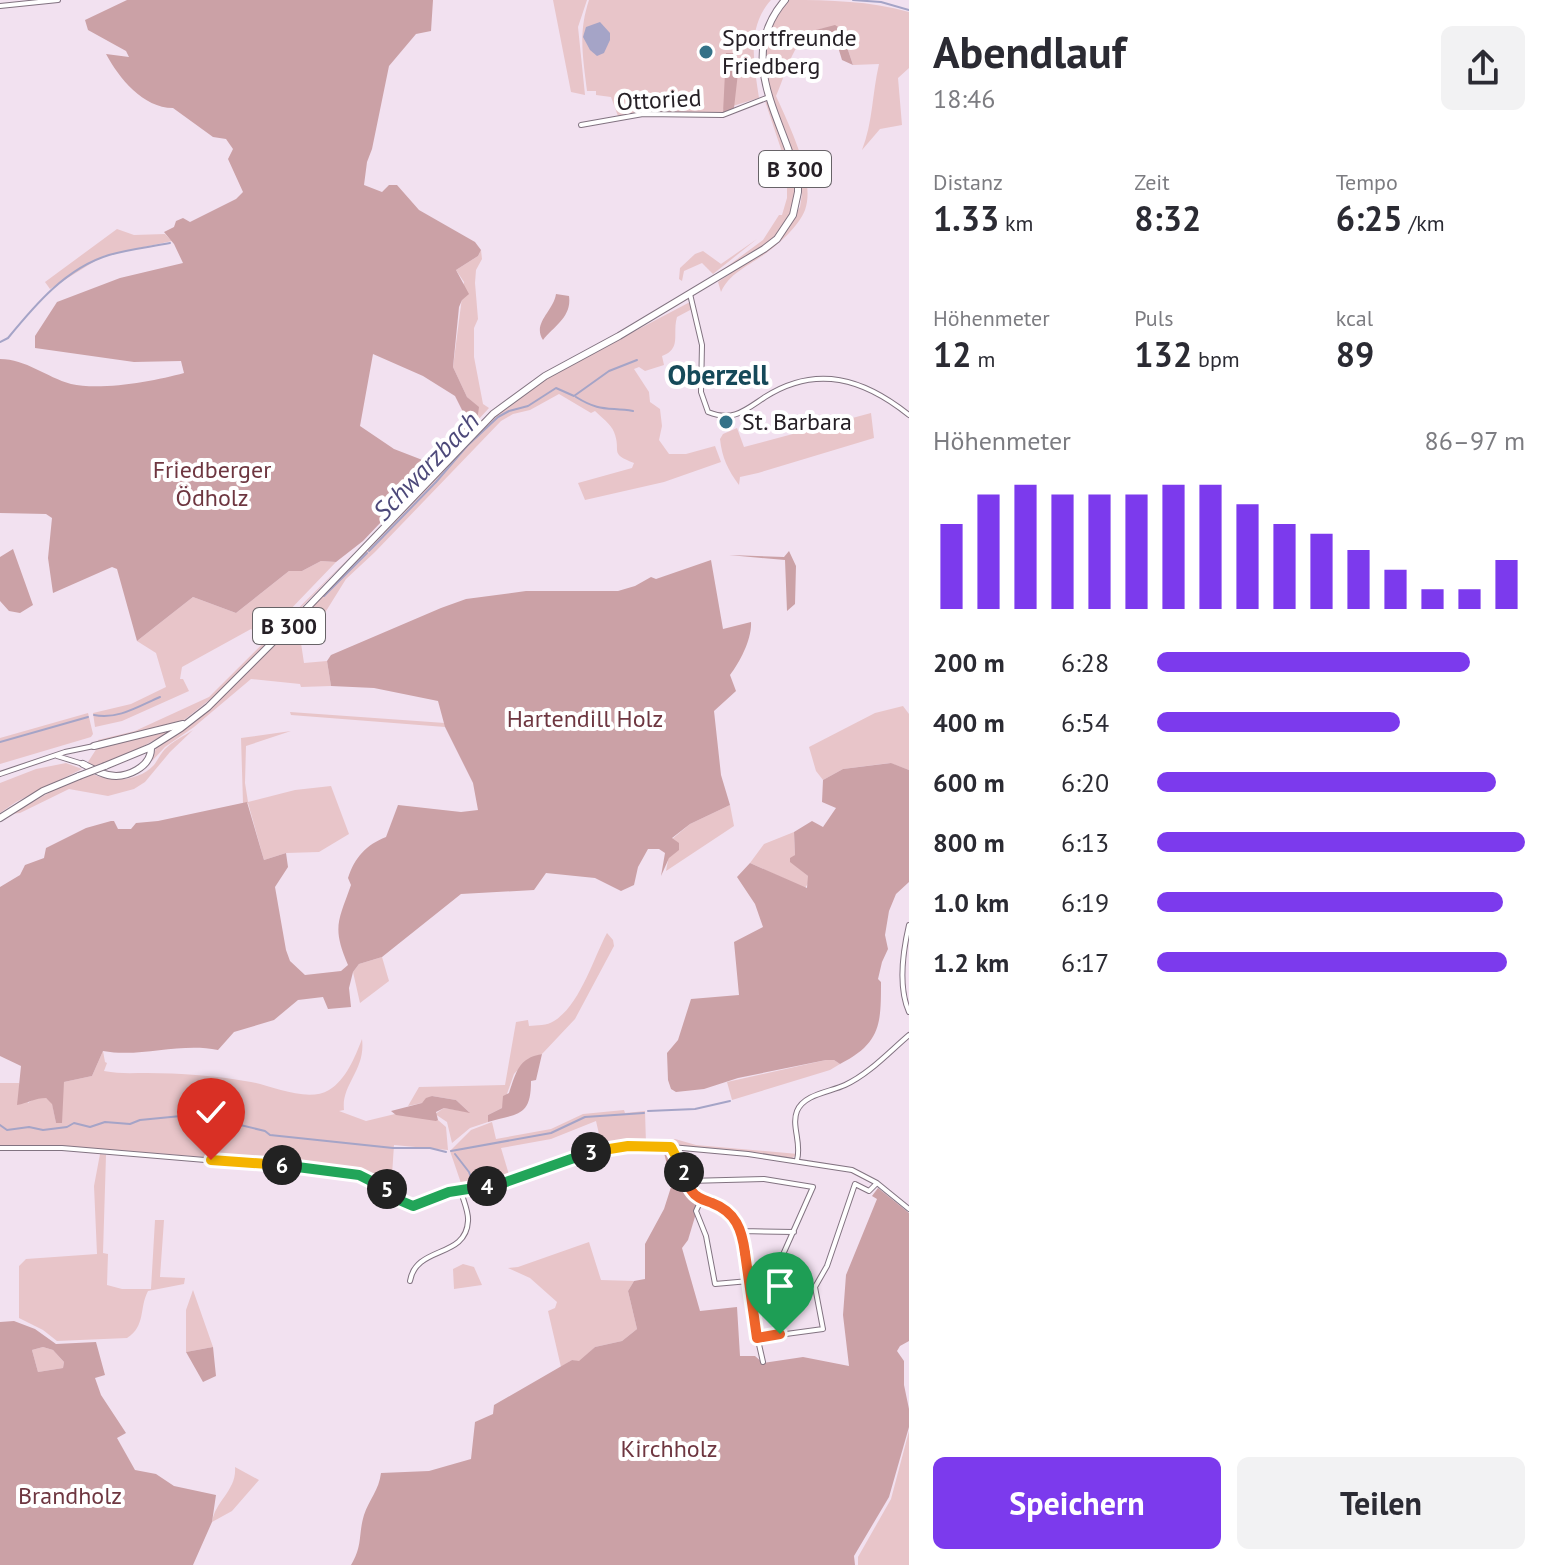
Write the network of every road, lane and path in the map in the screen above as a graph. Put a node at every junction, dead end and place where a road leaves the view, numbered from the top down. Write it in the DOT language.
graph roads {
  1 [pos="58,0"];
  2 [pos="785,0"];
  3 [pos="0,6"];
  4 [pos="769,97"];
  5 [pos="581,125"];
  6 [pos="690,294"];
  7 [pos="909,415"];
  8 [pos="193,719"];
  9 [pos="94,746"];
  10 [pos="151,747"];
  11 [pos="51,756"];
  12 [pos="83,764"];
  13 [pos="0,774"];
  14 [pos="0,818"];
  15 [pos="909,925"];
  16 [pos="909,1012"];
  17 [pos="909,1035"];
  18 [pos="671,1147"];
  19 [pos="0,1148"];
  20 [pos="797,1160"];
  21 [pos="688,1181"];
  22 [pos="877,1183"];
  23 [pos="472,1188"];
  24 [pos="461,1190"];
  25 [pos="701,1200"];
  26 [pos="464,1201"];
  27 [pos="909,1209"];
  28 [pos="742,1231"];
  29 [pos="794,1232"];
  30 [pos="781,1259"];
  31 [pos="410,1281"];
  32 [pos="749,1281"];
  33 [pos="815,1287"];
  34 [pos="751,1299"];
  35 [pos="757,1338"];
  36 [pos="763,1362"];
  1 -- 3 [label="street"];
  2 -- 4 [label="main road, B 300"];
  4 -- 5 [label="street, Ottoried"];
  4 -- 6 [label="main road, B 300"];
  6 -- 7 [label="street"];
  6 -- 8 [label="main road, B 300"];
  8 -- 9 [label="main road"];
  8 -- 10 [label="main road, B 300"];
  9 -- 11 [label="street"];
  10 -- 12 [label="main road"];
  10 -- 14 [label="main road, B 300, bridge"];
  11 -- 12 [label="street"];
  11 -- 13 [label="street"];
  15 -- 16 [label="street"];
  17 -- 20 [label="street"];
  18 -- 20 [label="street"];
  18 -- 21 [label="street"];
  18 -- 23 [label="street"];
  19 -- 24 [label="street"];
  20 -- 22 [label="street"];
  21 -- 25 [label="street"];
  21 -- 29 [label="street"];
  22 -- 27 [label="street"];
  22 -- 33 [label="street"];
  23 -- 24 [label="street"];
  23 -- 26 [label="street"];
  24 -- 26 [label="street"];
  25 -- 28 [label="street"];
  25 -- 32 [label="street"];
  26 -- 31 [label="street"];
  28 -- 29 [label="street"];
  28 -- 32 [label="street"];
  29 -- 30 [label="street"];
  32 -- 34 [label="street"];
  33 -- 34 [label="street"];
  33 -- 35 [label="street"];
  34 -- 35 [label="street"];
  35 -- 36 [label="street"];
}
